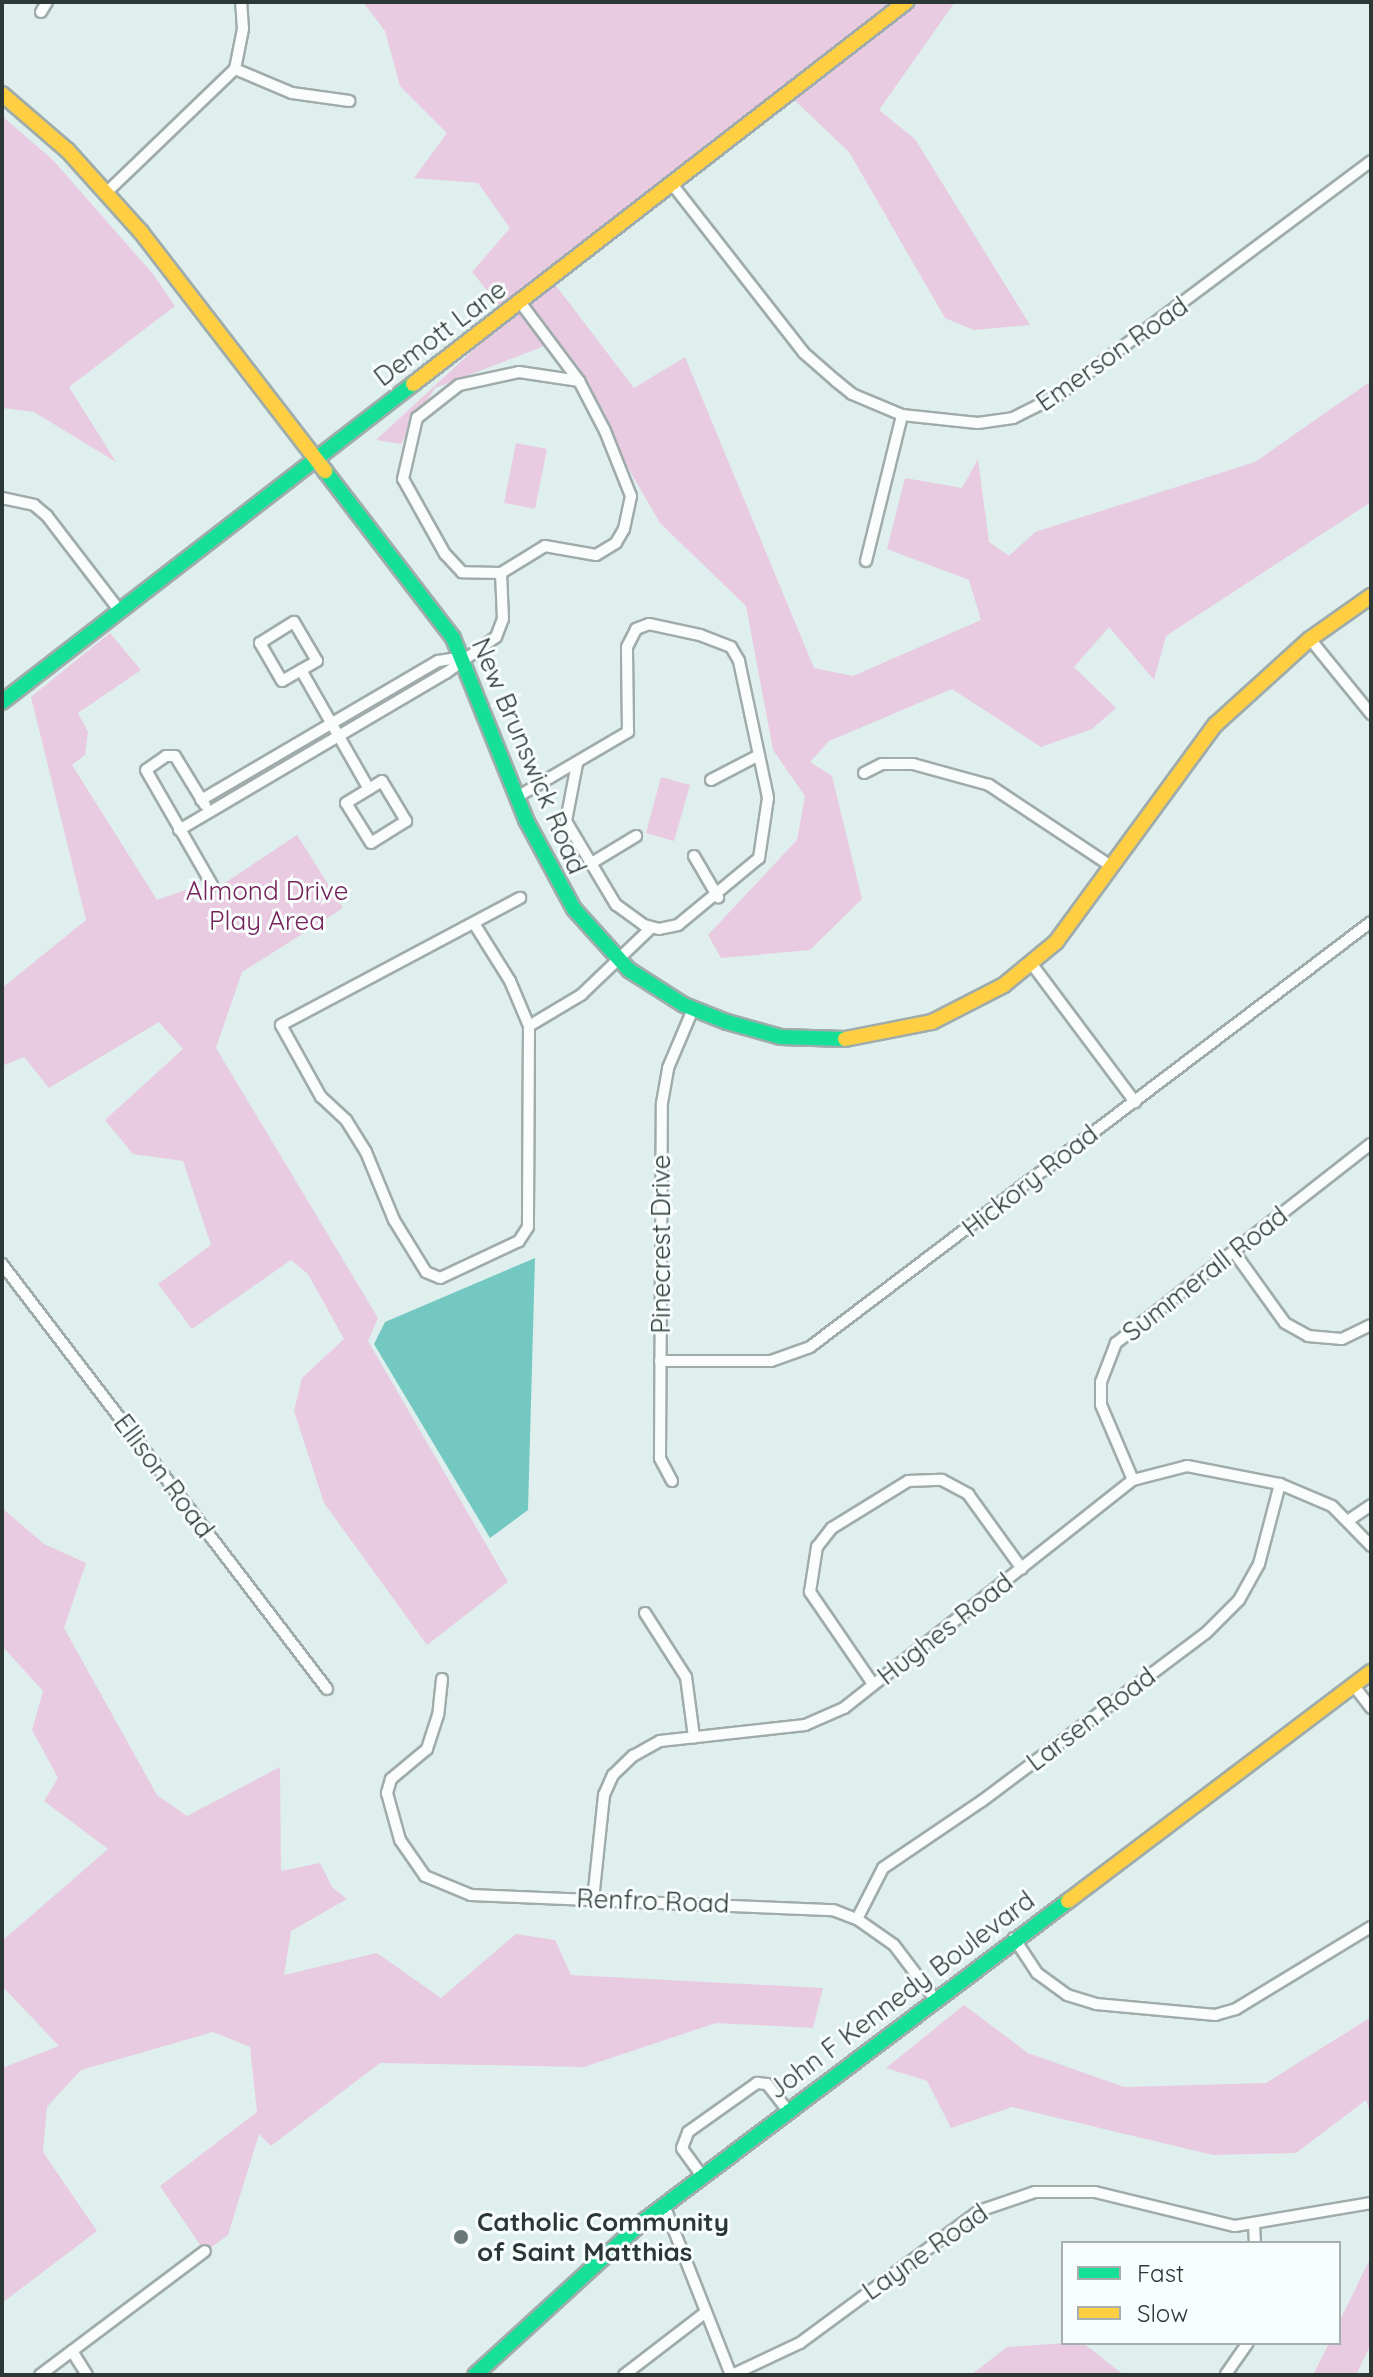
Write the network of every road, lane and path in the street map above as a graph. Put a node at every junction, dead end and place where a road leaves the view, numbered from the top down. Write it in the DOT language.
graph roads {
  1 [pos="241,2"];
  2 [pos="906,2"];
  3 [pos="235,69"];
  4 [pos="2,94"];
  5 [pos="349,101"];
  6 [pos="1371,161"];
  7 [pos="672,184"];
  8 [pos="107,192"];
  9 [pos="520,302"];
  10 [pos="579,381"];
  11 [pos="902,415"];
  12 [pos="316,460"];
  13 [pos="2,498"];
  14 [pos="866,561"];
  15 [pos="501,573"];
  16 [pos="1371,596"];
  17 [pos="119,610"];
  18 [pos="1310,639"];
  19 [pos="463,657"];
  20 [pos="301,670"];
  21 [pos="2,702"];
  22 [pos="1371,714"];
  23 [pos="331,724"];
  24 [pos="338,736"];
  25 [pos="759,755"];
  26 [pos="577,764"];
  27 [pos="864,773"];
  28 [pos="711,780"];
  29 [pos="369,789"];
  30 [pos="517,797"];
  31 [pos="201,800"];
  32 [pos="209,813"];
  33 [pos="179,830"];
  34 [pos="636,836"];
  35 [pos="694,856"];
  36 [pos="590,864"];
  37 [pos="1111,866"];
  38 [pos="212,885"];
  39 [pos="718,897"];
  40 [pos="520,898"];
  41 [pos="1371,922"];
  42 [pos="475,925"];
  43 [pos="651,928"];
  44 [pos="618,959"];
  45 [pos="1031,963"];
  46 [pos="693,1009"];
  47 [pos="529,1026"];
  48 [pos="1135,1102"];
  49 [pos="1371,1144"];
  50 [pos="1234,1252"];
  51 [pos="2,1264"];
  52 [pos="1371,1325"];
  53 [pos="660,1361"];
  54 [pos="1133,1480"];
  55 [pos="672,1481"];
  56 [pos="1280,1484"];
  57 [pos="1371,1505"];
  58 [pos="1349,1520"];
  59 [pos="1371,1546"];
  60 [pos="1022,1569"];
  61 [pos="645,1613"];
  62 [pos="1371,1672"];
  63 [pos="442,1679"];
  64 [pos="873,1684"];
  65 [pos="1354,1686"];
  66 [pos="327,1689"];
  67 [pos="1371,1708"];
  68 [pos="694,1737"];
  69 [pos="593,1900"];
  70 [pos="857,1919"];
  71 [pos="1371,1927"];
  72 [pos="1014,1938"];
  73 [pos="935,1999"];
  74 [pos="788,2111"];
  75 [pos="702,2176"];
  76 [pos="1371,2203"];
  77 [pos="664,2205"];
  78 [pos="1254,2225"];
  79 [pos="1255,2241"];
  80 [pos="205,2251"];
  81 [pos="706,2312"];
  82 [pos="1247,2345"];
  83 [pos="72,2351"];
  84 [pos="1226,2374"];
  85 [pos="40,2375"];
  86 [pos="87,2375"];
  87 [pos="475,2375"];
  88 [pos="624,2375"];
  89 [pos="731,2375"];
  1 -- 3 [label="street"];
  2 -- 7 [label="street, Demott Lane"];
  3 -- 5 [label="street"];
  3 -- 8 [label="street"];
  4 -- 8 [label="street, New Brunswick Road"];
  6 -- 11 [label="street, Emerson Road"];
  7 -- 9 [label="street, Demott Lane"];
  7 -- 11 [label="street, Emerson Road"];
  8 -- 12 [label="street, New Brunswick Road"];
  9 -- 10 [label="street"];
  9 -- 12 [label="street, Demott Lane"];
  10 -- 15 [label="street"];
  10 -- 15 [label="street"];
  11 -- 14 [label="street"];
  12 -- 17 [label="street, Demott Lane"];
  12 -- 19 [label="street, New Brunswick Road"];
  13 -- 17 [label="street"];
  15 -- 19 [label="street"];
  16 -- 18 [label="street, New Brunswick Road"];
  17 -- 21 [label="street, Demott Lane"];
  18 -- 22 [label="street"];
  18 -- 37 [label="street, New Brunswick Road"];
  19 -- 23 [label="street"];
  19 -- 24 [label="street"];
  19 -- 30 [label="street, New Brunswick Road"];
  20 -- 20 [label="street"];
  20 -- 23 [label="street"];
  23 -- 24 [label="street"];
  23 -- 31 [label="street"];
  24 -- 29 [label="street"];
  24 -- 32 [label="street"];
  25 -- 26 [label="street"];
  25 -- 28 [label="street"];
  25 -- 39 [label="street"];
  26 -- 30 [label="street"];
  26 -- 36 [label="street"];
  27 -- 37 [label="street"];
  29 -- 29 [label="street"];
  30 -- 44 [label="street, New Brunswick Road"];
  31 -- 32 [label="street"];
  31 -- 33 [label="street"];
  32 -- 33 [label="street"];
  33 -- 38 [label="street"];
  34 -- 36 [label="street"];
  35 -- 39 [label="street"];
  36 -- 43 [label="street"];
  37 -- 45 [label="street, New Brunswick Road"];
  39 -- 43 [label="street"];
  40 -- 42 [label="street"];
  41 -- 48 [label="street, Hickory Road"];
  42 -- 47 [label="street"];
  42 -- 47 [label="street"];
  43 -- 44 [label="street"];
  44 -- 46 [label="street, New Brunswick Road"];
  44 -- 47 [label="street"];
  45 -- 46 [label="street, New Brunswick Road"];
  45 -- 48 [label="street"];
  46 -- 53 [label="street, Pinecrest Drive"];
  48 -- 53 [label="street, Hickory Road"];
  49 -- 50 [label="street, Summerall Road"];
  50 -- 52 [label="street"];
  50 -- 54 [label="street, Summerall Road"];
  51 -- 66 [label="street, Ellison Road"];
  53 -- 55 [label="street, Pinecrest Drive"];
  54 -- 56 [label="street, Hughes Road"];
  54 -- 60 [label="street, Hughes Road"];
  56 -- 58 [label="street, Hughes Road"];
  56 -- 70 [label="street, Larsen Road"];
  57 -- 58 [label="street"];
  58 -- 59 [label="street, Hughes Road"];
  60 -- 64 [label="street, Hughes Road"];
  60 -- 64 [label="street"];
  61 -- 68 [label="street"];
  62 -- 65 [label="street, John F Kennedy Boulevard"];
  63 -- 69 [label="street, Renfro Road"];
  64 -- 68 [label="street, Hughes Road"];
  65 -- 67 [label="street"];
  65 -- 72 [label="street, John F Kennedy Boulevard"];
  68 -- 69 [label="street, Hughes Road"];
  69 -- 70 [label="street, Renfro Road"];
  70 -- 73 [label="street, Renfro Road"];
  71 -- 72 [label="street"];
  72 -- 73 [label="street, John F Kennedy Boulevard"];
  73 -- 74 [label="street, John F Kennedy Boulevard"];
  74 -- 75 [label="street, John F Kennedy Boulevard"];
  74 -- 75 [label="street"];
  75 -- 77 [label="street, John F Kennedy Boulevard"];
  76 -- 78 [label="street, Layne Road"];
  77 -- 81 [label="street"];
  77 -- 87 [label="street, John F Kennedy Boulevard"];
  78 -- 79 [label="street"];
  78 -- 89 [label="street, Layne Road"];
  80 -- 83 [label="street"];
  81 -- 88 [label="street"];
  81 -- 89 [label="street"];
  82 -- 84 [label="street"];
  83 -- 85 [label="street"];
  83 -- 86 [label="street"];
}
